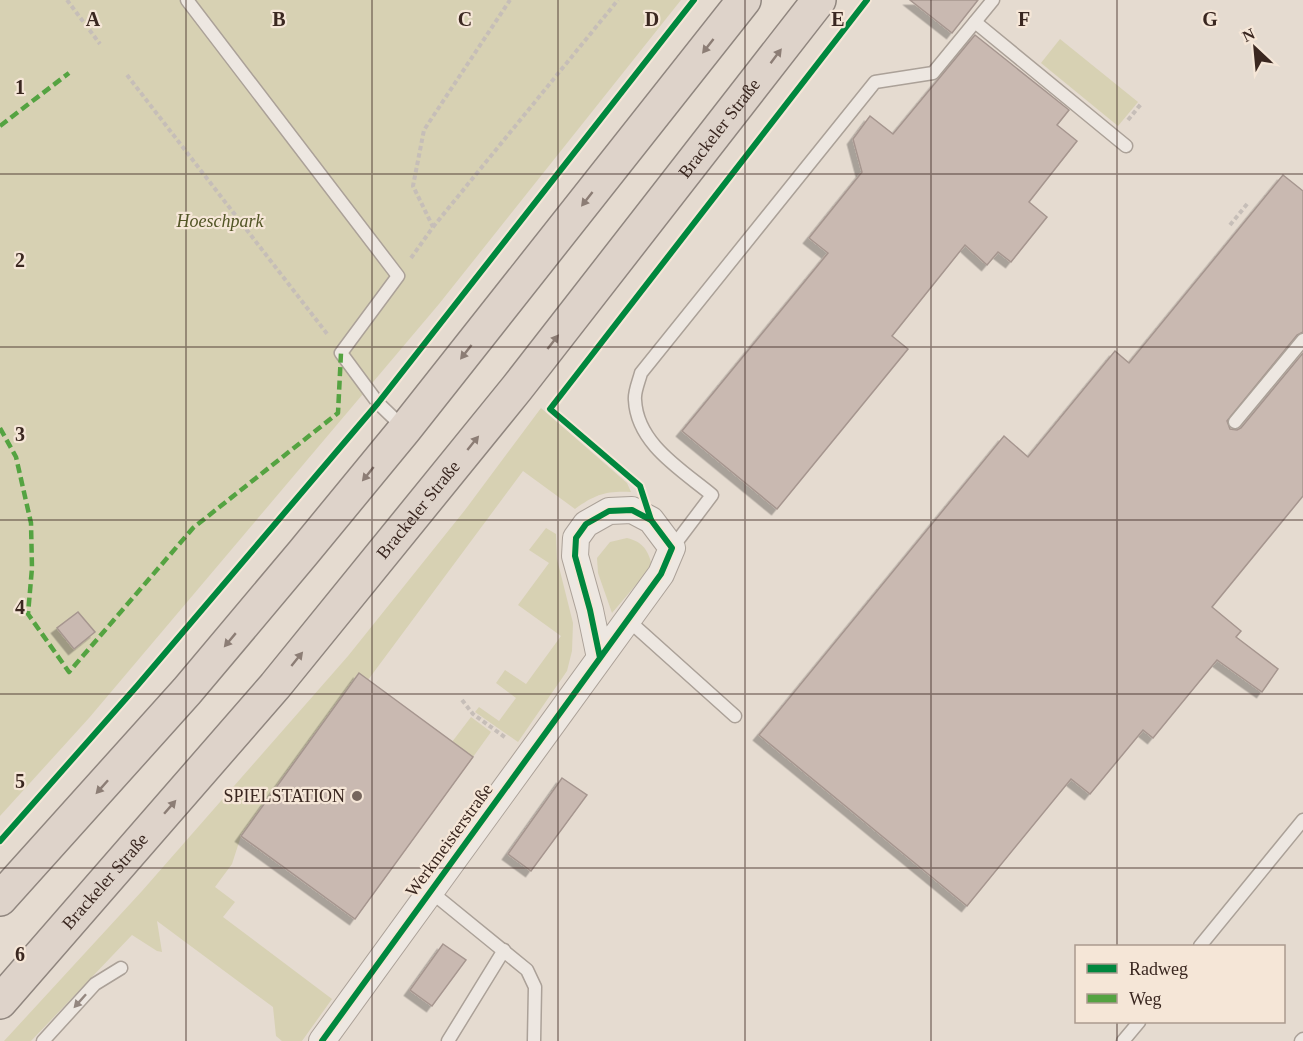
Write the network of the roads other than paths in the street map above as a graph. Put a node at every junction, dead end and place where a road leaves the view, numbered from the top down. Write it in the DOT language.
graph roads {
  1 [pos="187,0"];
  2 [pos="744,0"];
  3 [pos="819,0"];
  4 [pos="993,0"];
  5 [pos="975,22"];
  6 [pos="1126,146"];
  7 [pos="1303,340"];
  8 [pos="1235,422"];
  9 [pos="405,429"];
  10 [pos="672,548"];
  11 [pos="628,620"];
  12 [pos="600,658"];
  13 [pos="735,716"];
  14 [pos="1303,820"];
  15 [pos="430,891"];
  16 [pos="0,899"];
  17 [pos="1201,945"];
  18 [pos="504,950"];
  19 [pos="122,968"];
  20 [pos="0,1002"];
  21 [pos="1137,1023"];
  22 [pos="43,1041"];
  23 [pos="322,1041"];
  24 [pos="448,1041"];
  25 [pos="534,1041"];
  26 [pos="1123,1041"];
  1 -- 9 [label="lane"];
  2 -- 9 [label="highway, one-way"];
  20 -- 3 [label="highway, Brackeler Straße, one-way"];
  4 -- 5 [label="lane"];
  5 -- 6 [label="lane"];
  5 -- 10 [label="lane"];
  7 -- 8 [label="lane"];
  9 -- 16 [label="highway, one-way"];
  10 -- 11 [label="street, Werkmeisterstraße"];
  10 -- 12 [label="street"];
  11 -- 12 [label="street, Werkmeisterstraße"];
  11 -- 13 [label="lane"];
  12 -- 15 [label="street, Werkmeisterstraße"];
  14 -- 17 [label="lane"];
  15 -- 18 [label="lane"];
  15 -- 23 [label="street, Werkmeisterstraße"];
  18 -- 24 [label="lane"];
  18 -- 25 [label="lane"];
  19 -- 22 [label="lane, one-way"];
  21 -- 26 [label="lane"];
}
